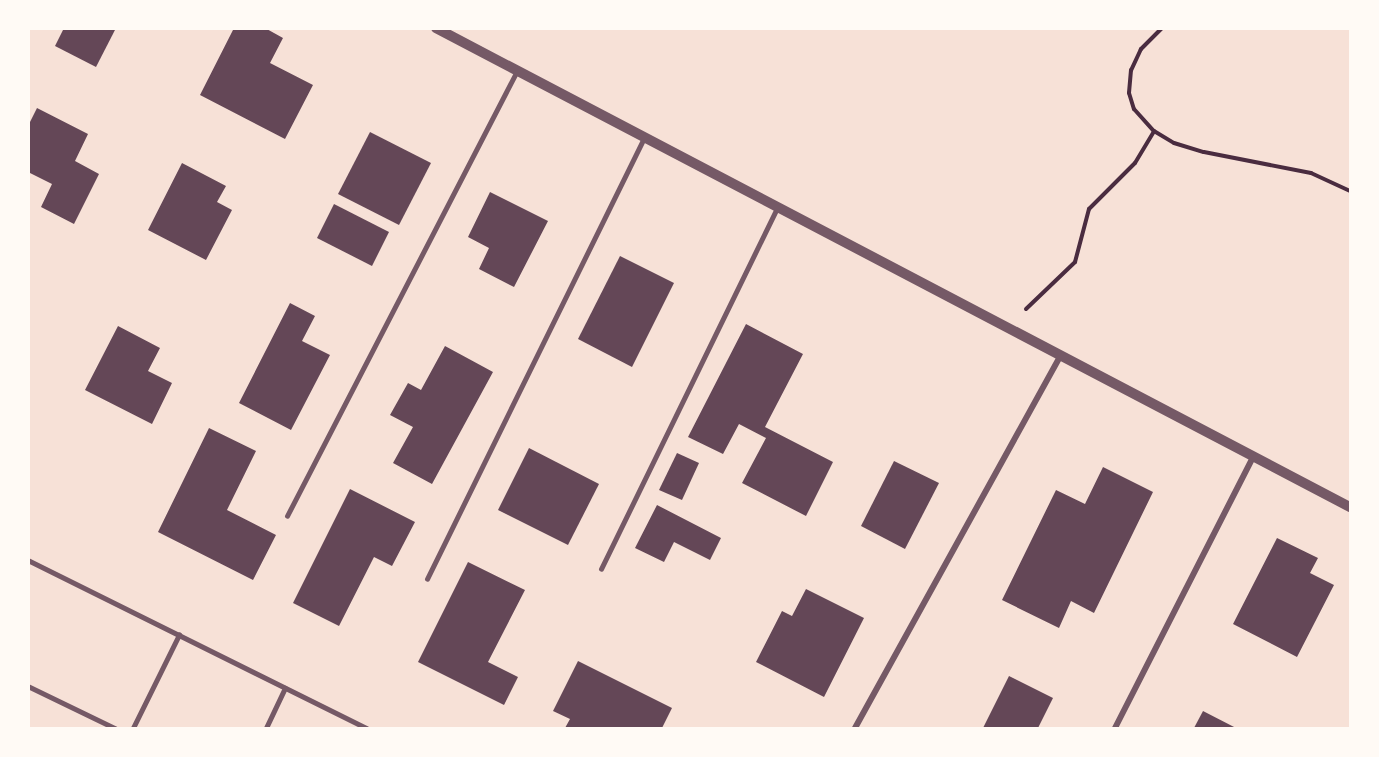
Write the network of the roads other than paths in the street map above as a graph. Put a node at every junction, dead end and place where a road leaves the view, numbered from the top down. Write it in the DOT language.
graph roads {
  1 [pos="436,28"];
  2 [pos="517,71"];
  3 [pos="644,138"];
  4 [pos="777,208"];
  5 [pos="1060,357"];
  6 [pos="1253,457"];
  7 [pos="1350,507"];
  8 [pos="287,516"];
  9 [pos="28,560"];
  10 [pos="601,568"];
  11 [pos="428,579"];
  12 [pos="179,635"];
  13 [pos="28,686"];
  14 [pos="285,688"];
  15 [pos="115,729"];
  16 [pos="133,729"];
  17 [pos="266,729"];
  18 [pos="367,729"];
  19 [pos="855,729"];
  20 [pos="1115,729"];
  1 -- 2 [label="street"];
  2 -- 3 [label="street"];
  2 -- 8 [label="lane"];
  3 -- 4 [label="street"];
  3 -- 11 [label="lane"];
  4 -- 5 [label="street"];
  4 -- 10 [label="lane"];
  5 -- 6 [label="street"];
  5 -- 19 [label="street"];
  6 -- 7 [label="street"];
  6 -- 20 [label="street"];
  9 -- 12 [label="lane"];
  12 -- 14 [label="lane"];
  12 -- 16 [label="lane"];
  13 -- 15 [label="lane"];
  14 -- 17 [label="lane"];
  14 -- 18 [label="lane"];
}
